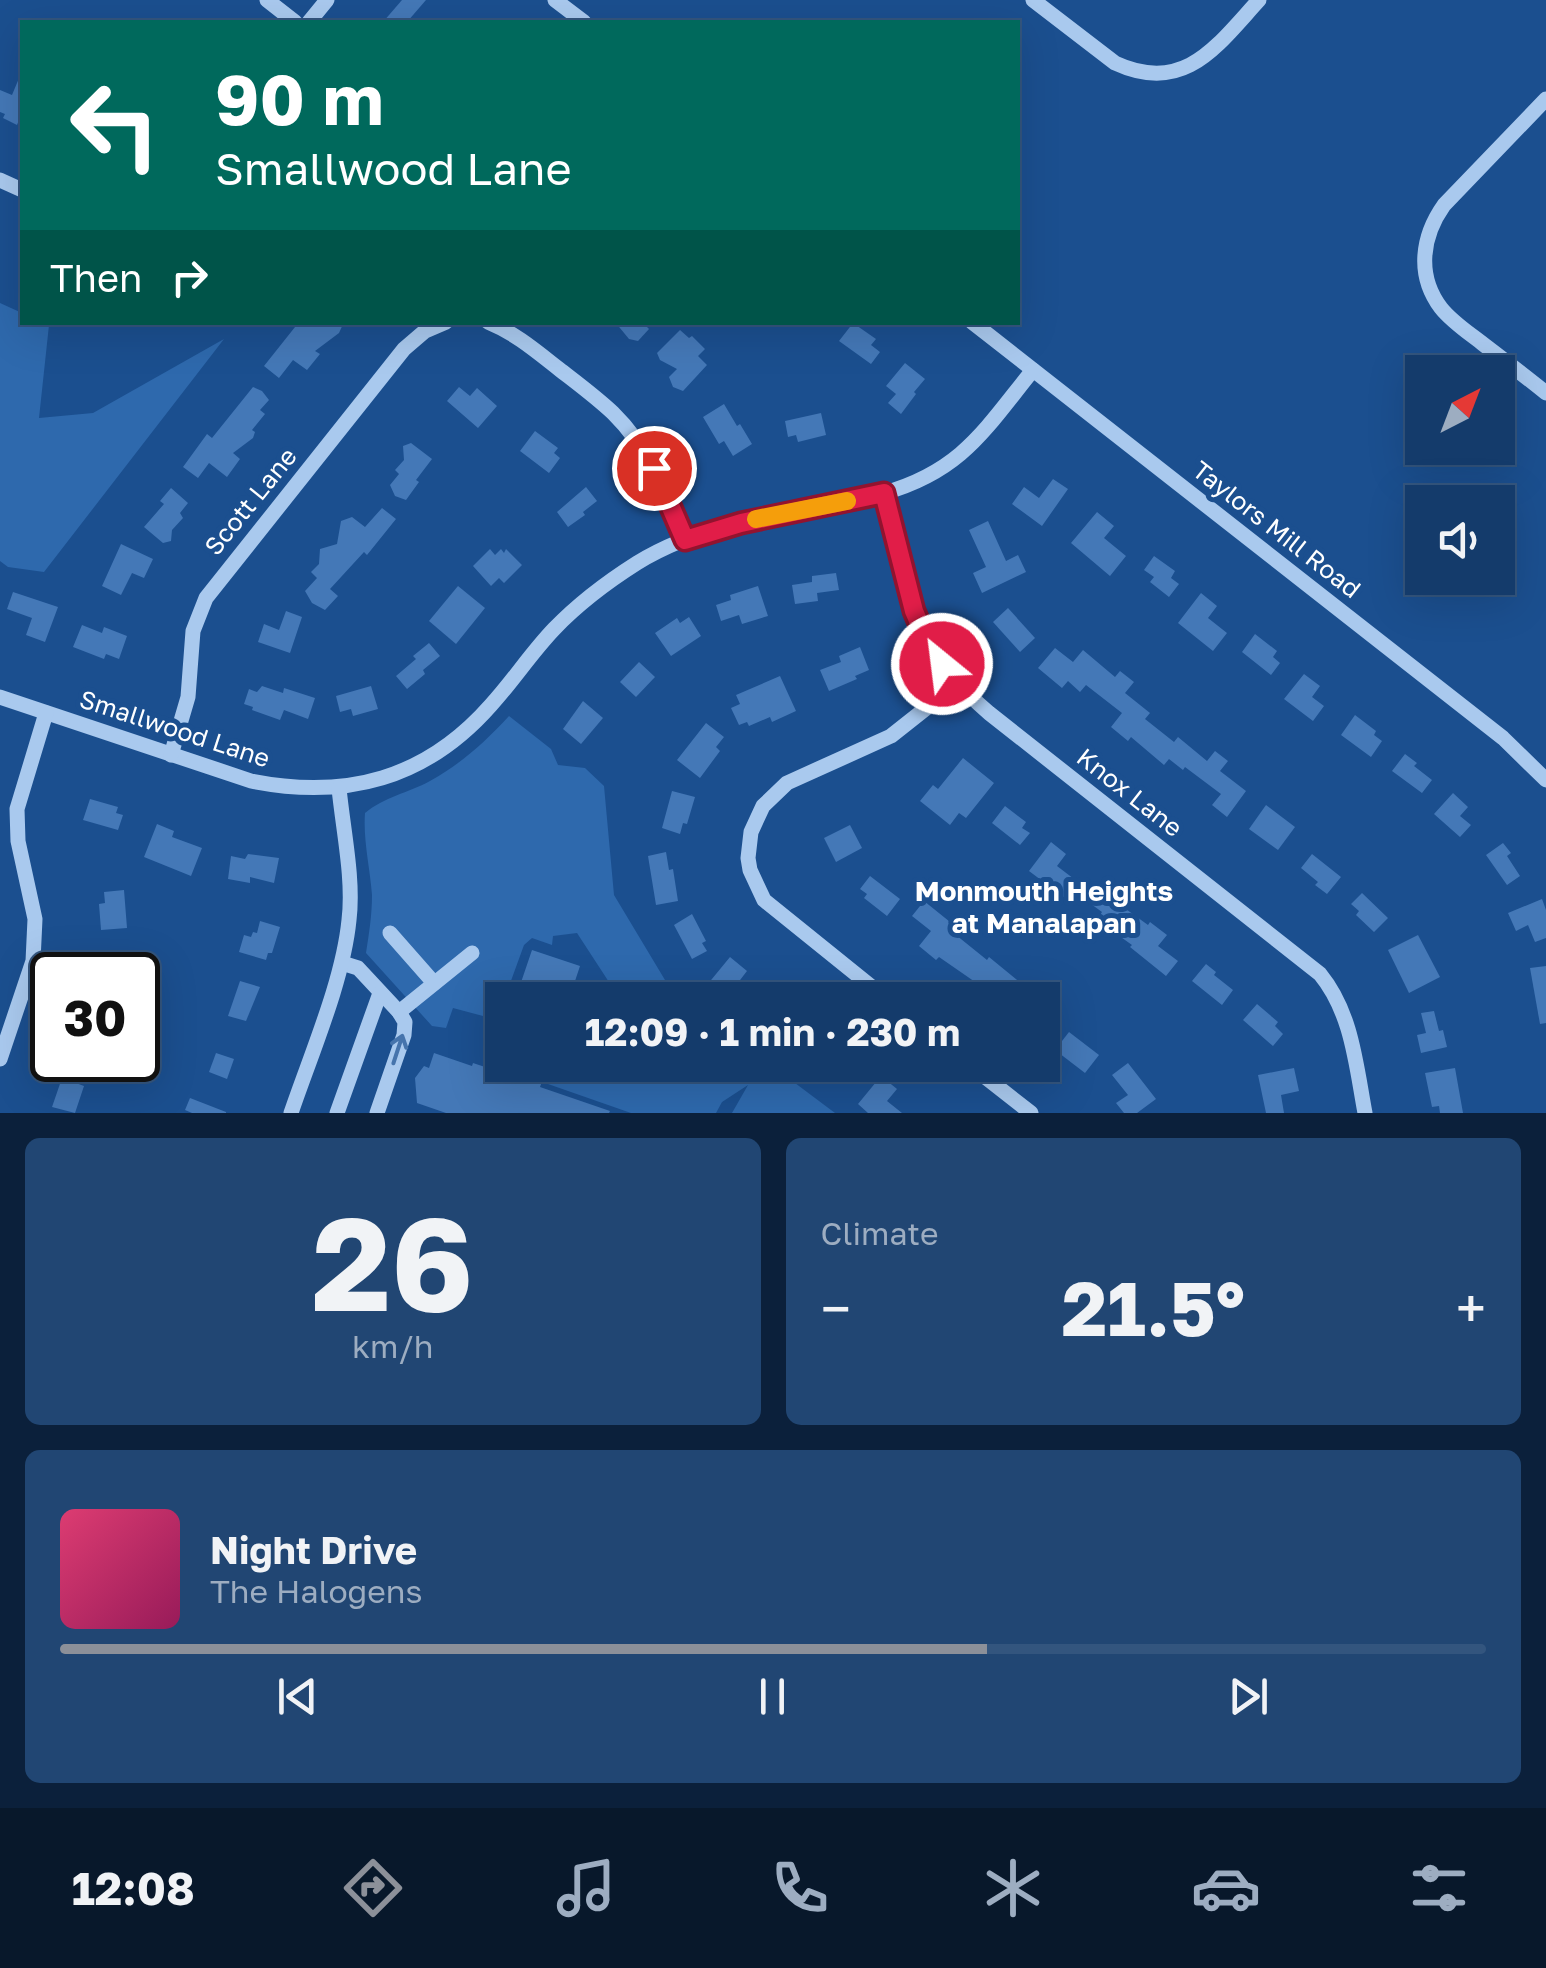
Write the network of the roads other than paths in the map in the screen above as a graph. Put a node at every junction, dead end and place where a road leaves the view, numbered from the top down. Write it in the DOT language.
graph roads {
  1 [pos="267,0"];
  2 [pos="327,0"];
  3 [pos="555,0"];
  4 [pos="1032,0"];
  5 [pos="1259,0"];
  6 [pos="292,20"];
  7 [pos="311,20"];
  8 [pos="581,20"];
  9 [pos="1546,99"];
  10 [pos="439,325"];
  11 [pos="494,325"];
  12 [pos="976,325"];
  13 [pos="1034,370"];
  14 [pos="1546,393"];
  15 [pos="884,493"];
  16 [pos="685,540"];
  17 [pos="958,683"];
  18 [pos="0,698"];
  19 [pos="46,714"];
  20 [pos="171,755"];
  21 [pos="1546,780"];
  22 [pos="339,788"];
  23 [pos="390,933"];
  24 [pos="472,953"];
  25 [pos="342,963"];
  26 [pos="866,982"];
  27 [pos="434,983"];
  28 [pos="380,993"];
  29 [pos="399,1012"];
  30 [pos="0,1059"];
  31 [pos="992,1082"];
  32 [pos="291,1113"];
  33 [pos="337,1113"];
  34 [pos="377,1113"];
  35 [pos="1031,1113"];
  36 [pos="1366,1113"];
  1 -- 6 [label="street"];
  2 -- 7 [label="street"];
  3 -- 8 [label="street"];
  4 -- 5 [label="street"];
  9 -- 14 [label="street"];
  10 -- 20 [label="street, Scott Lane"];
  11 -- 16 [label="street"];
  12 -- 13 [label="street, Taylors Mill Road"];
  13 -- 15 [label="street, Smallwood Lane"];
  13 -- 21 [label="street, Taylors Mill Road"];
  15 -- 16 [label="street, Smallwood Lane"];
  15 -- 17 [label="street, Knox Lane"];
  16 -- 22 [label="street, Smallwood Lane"];
  17 -- 26 [label="street"];
  17 -- 36 [label="street, Knox Lane"];
  18 -- 19 [label="street, Smallwood Lane"];
  19 -- 20 [label="street, Smallwood Lane"];
  19 -- 30 [label="street"];
  20 -- 22 [label="street, Smallwood Lane"];
  22 -- 25 [label="street"];
  23 -- 27 [label="street"];
  24 -- 27 [label="street"];
  25 -- 28 [label="street"];
  25 -- 32 [label="street"];
  27 -- 29 [label="street"];
  28 -- 29 [label="street"];
  28 -- 33 [label="street"];
  34 -- 29 [label="street, one-way"];
  31 -- 35 [label="street"];
}
